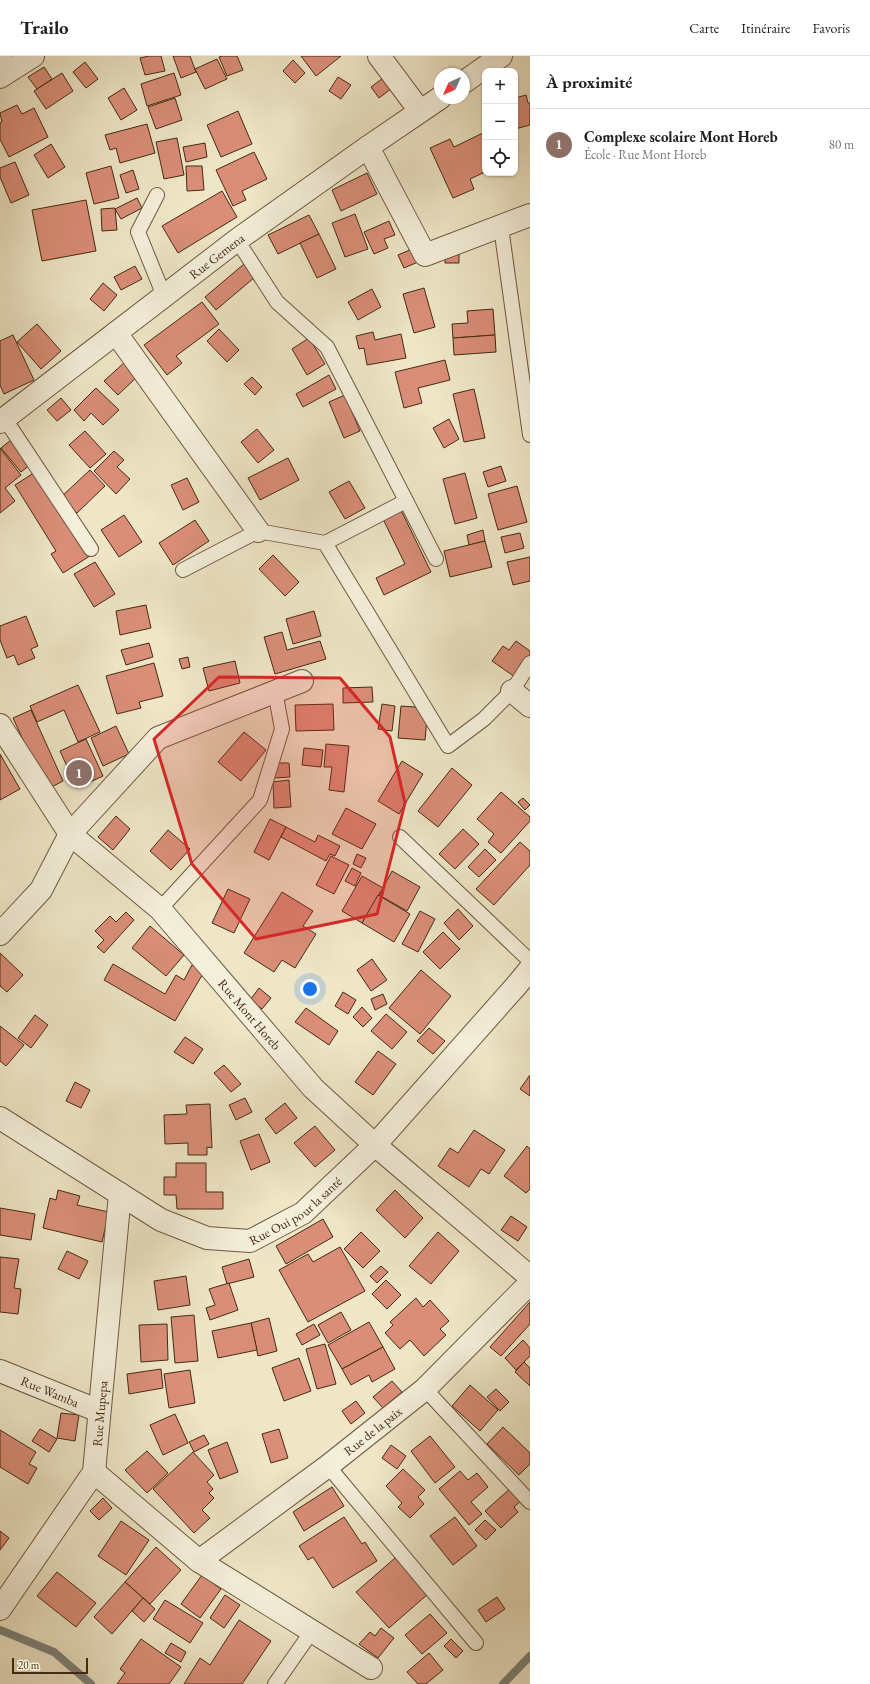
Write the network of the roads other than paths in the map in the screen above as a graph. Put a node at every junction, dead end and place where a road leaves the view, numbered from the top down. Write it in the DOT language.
graph roads {
  1 [pos="33,56"];
  2 [pos="379,56"];
  3 [pos="501,56"];
  4 [pos="4,69"];
  5 [pos="470,78"];
  6 [pos="434,102"];
  7 [pos="420,112"];
  8 [pos="368,147"];
  9 [pos="157,195"];
  10 [pos="530,215"];
  11 [pos="501,227"];
  12 [pos="237,240"];
  13 [pos="164,296"];
  14 [pos="116,333"];
  15 [pos="528,402"];
  16 [pos="2,420"];
  17 [pos="530,435"];
  18 [pos="406,501"];
  19 [pos="258,531"];
  20 [pos="326,543"];
  21 [pos="91,549"];
  22 [pos="436,559"];
  23 [pos="183,570"];
  24 [pos="530,663"];
  25 [pos="302,681"];
  26 [pos="275,691"];
  27 [pos="512,691"];
  28 [pos="530,706"];
  29 [pos="0,725"];
  30 [pos="70,834"];
  31 [pos="400,837"];
  32 [pos="160,909"];
  33 [pos="0,934"];
  34 [pos="530,961"];
  35 [pos="530,969"];
  36 [pos="523,992"];
  37 [pos="0,1118"];
  38 [pos="375,1145"];
  39 [pos="120,1194"];
  40 [pos="530,1277"];
  41 [pos="530,1283"];
  42 [pos="0,1371"];
  43 [pos="425,1389"];
  44 [pos="99,1411"];
  45 [pos="328,1466"];
  46 [pos="94,1472"];
  47 [pos="530,1502"];
  48 [pos="199,1561"];
  49 [pos="1,1608"];
  50 [pos="312,1632"];
  51 [pos="476,1643"];
  52 [pos="371,1668"];
  53 [pos="275,1684"];
  1 -- 4 [label="street"];
  2 -- 7 [label="street"];
  3 -- 5 [label="street"];
  6 -- 7 [label="street, Rue Gemena"];
  7 -- 8 [label="street, Rue Gemena"];
  8 -- 11 [label="street"];
  8 -- 12 [label="street, Rue Gemena"];
  9 -- 13 [label="lane"];
  10 -- 11 [label="street"];
  11 -- 15 [label="lane"];
  12 -- 13 [label="street, Rue Gemena"];
  12 -- 18 [label="lane"];
  13 -- 14 [label="street, Rue Gemena"];
  14 -- 16 [label="street, Rue Gemena"];
  14 -- 19 [label="street"];
  15 -- 17 [label="lane"];
  16 -- 21 [label="lane"];
  18 -- 20 [label="lane"];
  18 -- 22 [label="lane"];
  19 -- 20 [label="lane"];
  19 -- 23 [label="lane"];
  20 -- 27 [label="lane"];
  24 -- 27 [label="lane"];
  25 -- 26 [label="street"];
  26 -- 30 [label="street"];
  26 -- 32 [label="lane"];
  27 -- 28 [label="street"];
  29 -- 30 [label="street, Rue Mont Horeb"];
  30 -- 32 [label="street, Rue Mont Horeb"];
  30 -- 33 [label="street"];
  31 -- 34 [label="lane"];
  32 -- 38 [label="street, Rue Mont Horeb"];
  35 -- 36 [label="street, Rue Oui pour la santé"];
  36 -- 38 [label="street, Rue Oui pour la santé"];
  37 -- 39 [label="street, Rue Oui pour la santé"];
  38 -- 39 [label="street, Rue Oui pour la santé"];
  38 -- 40 [label="street, Rue Mont Horeb"];
  39 -- 44 [label="street, Rue Mupepa"];
  41 -- 43 [label="street, Rue de la paix"];
  42 -- 44 [label="street, Rue Wamba"];
  43 -- 45 [label="street, Rue de la paix"];
  43 -- 47 [label="lane"];
  44 -- 46 [label="street, Rue Mupepa"];
  45 -- 48 [label="street, Rue de la paix"];
  45 -- 51 [label="lane"];
  46 -- 48 [label="street"];
  46 -- 49 [label="street, Rue Mupepa"];
  48 -- 50 [label="street"];
  50 -- 52 [label="street"];
  50 -- 53 [label="lane"];
}
